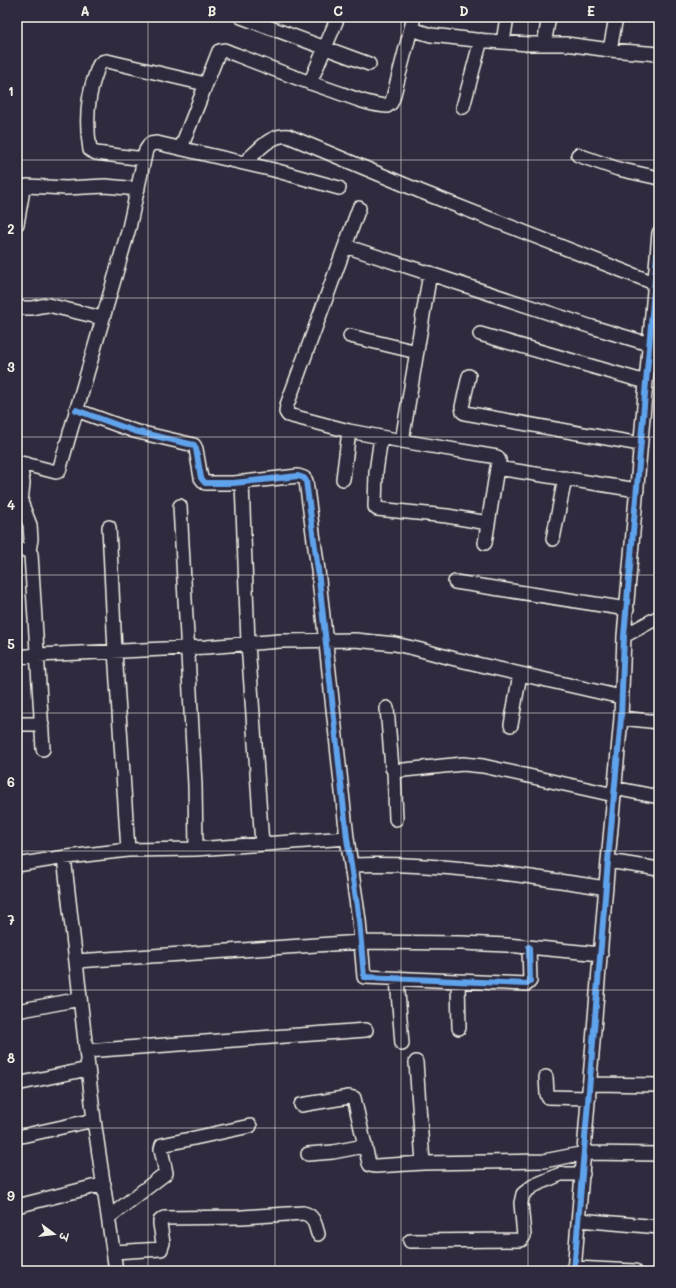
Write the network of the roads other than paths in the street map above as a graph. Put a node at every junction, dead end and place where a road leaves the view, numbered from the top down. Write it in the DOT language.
graph roads {
  1 [pos="241,17"];
  2 [pos="338,17"];
  3 [pos="507,17"];
  4 [pos="549,17"];
  5 [pos="616,17"];
  6 [pos="413,23"];
  7 [pos="481,40"];
  8 [pos="503,42"];
  9 [pos="544,44"];
  10 [pos="325,48"];
  11 [pos="610,50"];
  12 [pos="659,54"];
  13 [pos="369,64"];
  14 [pos="310,83"];
  15 [pos="205,84"];
  16 [pos="463,107"];
  17 [pos="181,148"];
  18 [pos="578,155"];
  19 [pos="144,159"];
  20 [pos="244,163"];
  21 [pos="658,178"];
  22 [pos="339,188"];
  23 [pos="138,189"];
  24 [pos="359,208"];
  25 [pos="17,224"];
  26 [pos="659,234"];
  27 [pos="345,246"];
  28 [pos="658,259"];
  29 [pos="430,273"];
  30 [pos="649,281"];
  31 [pos="17,308"];
  32 [pos="102,318"];
  33 [pos="480,334"];
  34 [pos="350,336"];
  35 [pos="644,342"];
  36 [pos="417,352"];
  37 [pos="469,376"];
  38 [pos="641,381"];
  39 [pos="76,410"];
  40 [pos="349,430"];
  41 [pos="381,437"];
  42 [pos="402,441"];
  43 [pos="634,443"];
  44 [pos="22,463"];
  45 [pos="497,468"];
  46 [pos="565,478"];
  47 [pos="342,479"];
  48 [pos="242,482"];
  49 [pos="631,489"];
  50 [pos="180,506"];
  51 [pos="488,523"];
  52 [pos="109,527"];
  53 [pos="553,539"];
  54 [pos="485,543"];
  55 [pos="23,550"];
  56 [pos="455,582"];
  57 [pos="620,608"];
  58 [pos="659,616"];
  59 [pos="624,636"];
  60 [pos="325,640"];
  61 [pos="248,643"];
  62 [pos="187,648"];
  63 [pos="115,651"];
  64 [pos="38,655"];
  65 [pos="17,657"];
  66 [pos="520,674"];
  67 [pos="615,696"];
  68 [pos="387,708"];
  69 [pos="621,718"];
  70 [pos="659,722"];
  71 [pos="17,724"];
  72 [pos="42,724"];
  73 [pos="511,725"];
  74 [pos="43,749"];
  75 [pos="394,771"];
  76 [pos="609,792"];
  77 [pos="659,797"];
  78 [pos="396,819"];
  79 [pos="347,838"];
  80 [pos="262,844"];
  81 [pos="196,849"];
  82 [pos="128,850"];
  83 [pos="64,857"];
  84 [pos="608,861"];
  85 [pos="17,865"];
  86 [pos="351,865"];
  87 [pos="659,869"];
  88 [pos="598,887"];
  89 [pos="361,942"];
  90 [pos="529,947"];
  91 [pos="595,954"];
  92 [pos="76,961"];
  93 [pos="397,979"];
  94 [pos="458,982"];
  95 [pos="80,999"];
  96 [pos="17,1010"];
  97 [pos="459,1028"];
  98 [pos="366,1030"];
  99 [pos="402,1044"];
  100 [pos="86,1051"];
  101 [pos="416,1062"];
  102 [pos="88,1069"];
  103 [pos="546,1077"];
  104 [pos="17,1084"];
  105 [pos="591,1084"];
  106 [pos="659,1085"];
  107 [pos="583,1098"];
  108 [pos="301,1105"];
  109 [pos="94,1120"];
  110 [pos="250,1126"];
  111 [pos="17,1137"];
  112 [pos="364,1146"];
  113 [pos="308,1154"];
  114 [pos="581,1154"];
  115 [pos="659,1154"];
  116 [pos="423,1163"];
  117 [pos="578,1174"];
  118 [pos="104,1184"];
  119 [pos="17,1206"];
  120 [pos="109,1218"];
  121 [pos="579,1220"];
  122 [pos="659,1227"];
  123 [pos="318,1234"];
  124 [pos="410,1241"];
  125 [pos="114,1252"];
  126 [pos="575,1269"];
  127 [pos="116,1271"];
  128 [pos="635,1271"];
  1 -- 10 [label="street"];
  2 -- 10 [label="street"];
  3 -- 8 [label="street"];
  4 -- 9 [label="street"];
  5 -- 11 [label="street"];
  6 -- 7 [label="street"];
  6 -- 14 [label="street"];
  7 -- 8 [label="street"];
  7 -- 16 [label="street"];
  8 -- 9 [label="street"];
  9 -- 11 [label="street"];
  10 -- 13 [label="street"];
  10 -- 14 [label="street"];
  11 -- 12 [label="street"];
  14 -- 15 [label="street"];
  15 -- 17 [label="street"];
  15 -- 19 [label="street"];
  17 -- 19 [label="street"];
  17 -- 20 [label="street"];
  18 -- 21 [label="street"];
  19 -- 23 [label="street"];
  20 -- 22 [label="street"];
  20 -- 30 [label="street"];
  23 -- 25 [label="street"];
  23 -- 32 [label="street"];
  24 -- 27 [label="street"];
  26 -- 28 [label="street"];
  27 -- 29 [label="street"];
  27 -- 40 [label="street"];
  28 -- 30 [label="street"];
  29 -- 35 [label="street"];
  29 -- 36 [label="street"];
  30 -- 35 [label="street"];
  31 -- 32 [label="street"];
  32 -- 39 [label="street"];
  33 -- 38 [label="street"];
  34 -- 36 [label="street"];
  35 -- 38 [label="street"];
  36 -- 42 [label="street"];
  37 -- 43 [label="street"];
  38 -- 43 [label="street"];
  39 -- 44 [label="street"];
  39 -- 48 [label="street"];
  40 -- 41 [label="street"];
  40 -- 47 [label="street"];
  41 -- 42 [label="street"];
  41 -- 51 [label="street"];
  42 -- 45 [label="street"];
  43 -- 49 [label="street"];
  44 -- 55 [label="street"];
  45 -- 46 [label="street"];
  45 -- 51 [label="street"];
  46 -- 49 [label="street"];
  46 -- 53 [label="street"];
  48 -- 60 [label="street"];
  48 -- 61 [label="street"];
  49 -- 57 [label="street"];
  50 -- 62 [label="street"];
  51 -- 54 [label="street"];
  52 -- 63 [label="street"];
  55 -- 64 [label="street"];
  56 -- 57 [label="street"];
  57 -- 59 [label="street"];
  58 -- 59 [label="street"];
  59 -- 67 [label="street"];
  60 -- 61 [label="street"];
  60 -- 66 [label="street"];
  60 -- 79 [label="street"];
  61 -- 62 [label="street"];
  61 -- 80 [label="street"];
  62 -- 63 [label="street"];
  62 -- 81 [label="street"];
  63 -- 64 [label="street"];
  63 -- 82 [label="street"];
  64 -- 65 [label="street"];
  64 -- 72 [label="street"];
  66 -- 67 [label="street"];
  66 -- 73 [label="street"];
  67 -- 69 [label="street"];
  68 -- 75 [label="street"];
  69 -- 70 [label="street"];
  69 -- 76 [label="street"];
  71 -- 72 [label="street"];
  72 -- 74 [label="street"];
  75 -- 76 [label="street"];
  75 -- 78 [label="street"];
  76 -- 77 [label="street"];
  76 -- 84 [label="street"];
  79 -- 80 [label="street"];
  79 -- 86 [label="street"];
  80 -- 81 [label="street"];
  81 -- 82 [label="street"];
  82 -- 83 [label="street"];
  83 -- 85 [label="street"];
  83 -- 92 [label="street"];
  84 -- 87 [label="street"];
  84 -- 88 [label="street"];
  86 -- 88 [label="street"];
  86 -- 89 [label="street"];
  88 -- 91 [label="street"];
  89 -- 90 [label="street"];
  89 -- 92 [label="street"];
  89 -- 93 [label="street"];
  90 -- 91 [label="street"];
  90 -- 94 [label="street"];
  91 -- 105 [label="street"];
  92 -- 95 [label="street"];
  93 -- 94 [label="street"];
  93 -- 99 [label="street"];
  94 -- 97 [label="street"];
  95 -- 96 [label="street"];
  95 -- 100 [label="street"];
  98 -- 100 [label="street"];
  100 -- 102 [label="street"];
  101 -- 116 [label="street"];
  102 -- 104 [label="street"];
  102 -- 109 [label="street"];
  103 -- 107 [label="street"];
  105 -- 106 [label="street"];
  105 -- 107 [label="street"];
  107 -- 114 [label="street"];
  108 -- 112 [label="street"];
  109 -- 111 [label="street"];
  109 -- 118 [label="street"];
  110 -- 120 [label="street"];
  112 -- 113 [label="street"];
  112 -- 116 [label="street"];
  114 -- 115 [label="street"];
  114 -- 116 [label="street"];
  114 -- 117 [label="street"];
  117 -- 121 [label="street"];
  117 -- 124 [label="street"];
  118 -- 119 [label="street"];
  118 -- 120 [label="street"];
  120 -- 125 [label="street"];
  121 -- 122 [label="street"];
  121 -- 126 [label="street"];
  123 -- 125 [label="street"];
  125 -- 127 [label="street"];
  126 -- 128 [label="street"];
}
